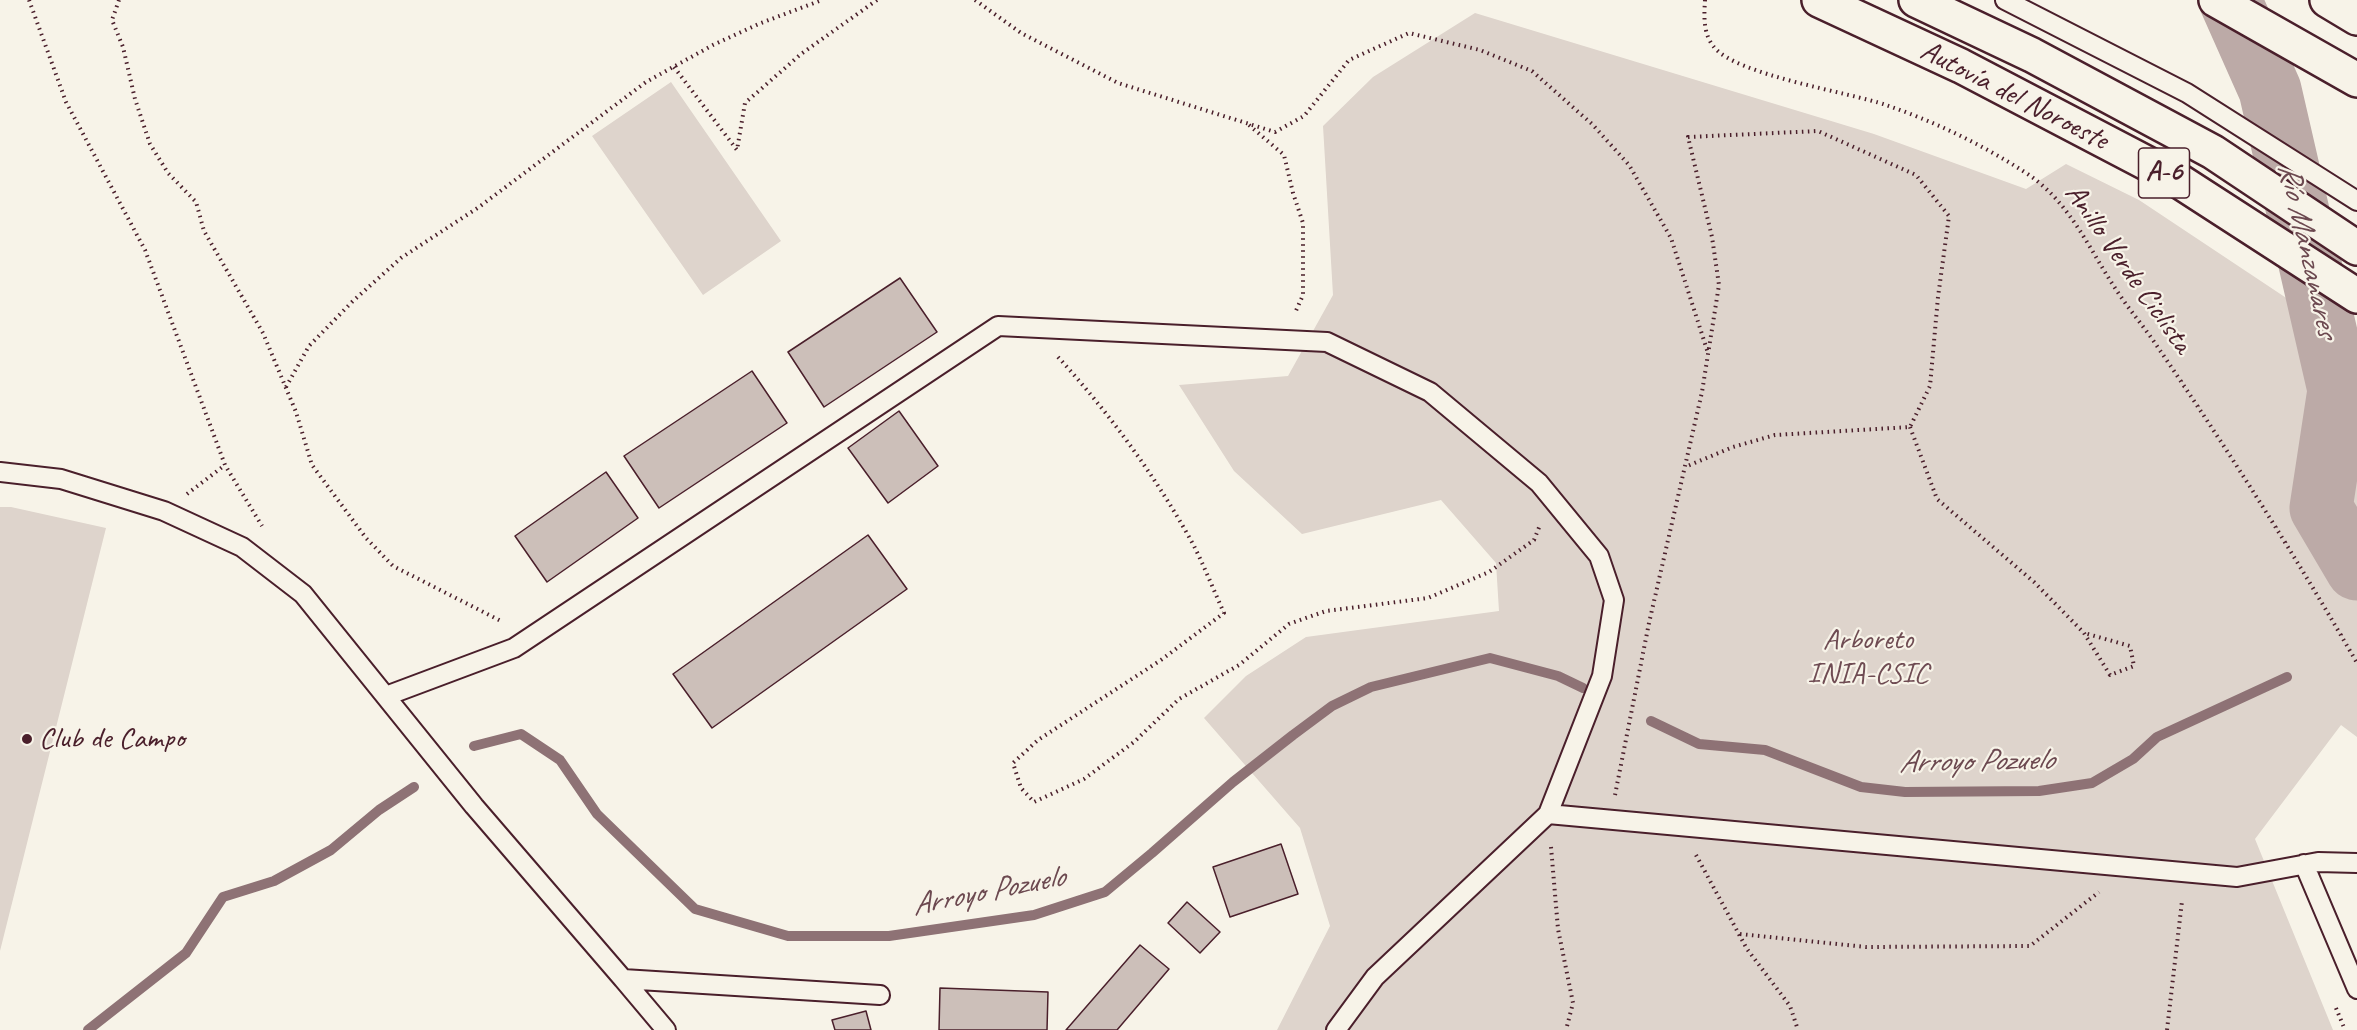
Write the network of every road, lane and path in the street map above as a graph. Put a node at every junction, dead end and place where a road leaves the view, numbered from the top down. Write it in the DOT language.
graph roads {
  1 [pos="29,0"];
  2 [pos="118,0"];
  3 [pos="822,0"];
  4 [pos="877,0"];
  5 [pos="975,0"];
  6 [pos="1705,0"];
  7 [pos="1819,0"];
  8 [pos="1916,0"];
  9 [pos="2005,0"];
  10 [pos="2216,0"];
  11 [pos="2327,0"];
  12 [pos="2357,18"];
  13 [pos="674,67"];
  14 [pos="2357,80"];
  15 [pos="1246,123"];
  16 [pos="2357,201"];
  17 [pos="2357,248"];
  18 [pos="2357,296"];
  19 [pos="1031,327"];
  20 [pos="1283,340"];
  21 [pos="1708,354"];
  22 [pos="285,388"];
  23 [pos="1910,427"];
  24 [pos="225,465"];
  25 [pos="1685,467"];
  26 [pos="0,472"];
  27 [pos="1550,497"];
  28 [pos="164,511"];
  29 [pos="267,534"];
  30 [pos="2084,633"];
  31 [pos="532,636"];
  32 [pos="2357,663"];
  33 [pos="386,696"];
  34 [pos="1548,814"];
  35 [pos="1611,819"];
  36 [pos="1681,825"];
  37 [pos="2357,863"];
  38 [pos="2304,864"];
  39 [pos="2141,868"];
  40 [pos="2192,901"];
  41 [pos="1740,934"];
  42 [pos="623,980"];
  43 [pos="2357,989"];
  44 [pos="880,995"];
  45 [pos="666,1030"];
  46 [pos="1336,1030"];
  47 [pos="1566,1030"];
  48 [pos="1798,1030"];
  49 [pos="2167,1030"];
  1 -- 24 [label="path"];
  2 -- 22 [label="path"];
  3 -- 13 [label="path"];
  4 -- 13 [label="path"];
  5 -- 15 [label="path"];
  6 -- 32 [label="path, Anillo Verde Ciclista"];
  7 -- 18 [label="highway, Autovía del Noroeste / A-6"];
  8 -- 17 [label="highway, Autovía del Noroeste / A-6"];
  9 -- 16 [label="lane"];
  10 -- 14 [label="highway"];
  11 -- 12 [label="highway"];
  13 -- 22 [label="path"];
  15 -- 20 [label="path"];
  15 -- 21 [label="path"];
  19 -- 20 [label="lane"];
  19 -- 27 [label="path"];
  19 -- 31 [label="lane"];
  20 -- 27 [label="lane"];
  21 -- 23 [label="path"];
  21 -- 25 [label="path"];
  22 -- 31 [label="path"];
  23 -- 25 [label="path"];
  23 -- 30 [label="path"];
  24 -- 28 [label="path"];
  24 -- 29 [label="path"];
  25 -- 35 [label="path"];
  26 -- 28 [label="lane"];
  27 -- 34 [label="lane"];
  28 -- 33 [label="lane"];
  30 -- 30 [label="path"];
  31 -- 33 [label="lane"];
  33 -- 42 [label="lane"];
  34 -- 35 [label="lane"];
  34 -- 46 [label="lane"];
  34 -- 47 [label="path"];
  35 -- 36 [label="lane"];
  36 -- 39 [label="lane"];
  36 -- 41 [label="path"];
  37 -- 38 [label="lane"];
  38 -- 39 [label="lane"];
  38 -- 43 [label="lane"];
  39 -- 41 [label="path"];
  40 -- 49 [label="path"];
  41 -- 48 [label="path"];
  42 -- 44 [label="lane"];
  42 -- 45 [label="lane"];
}
